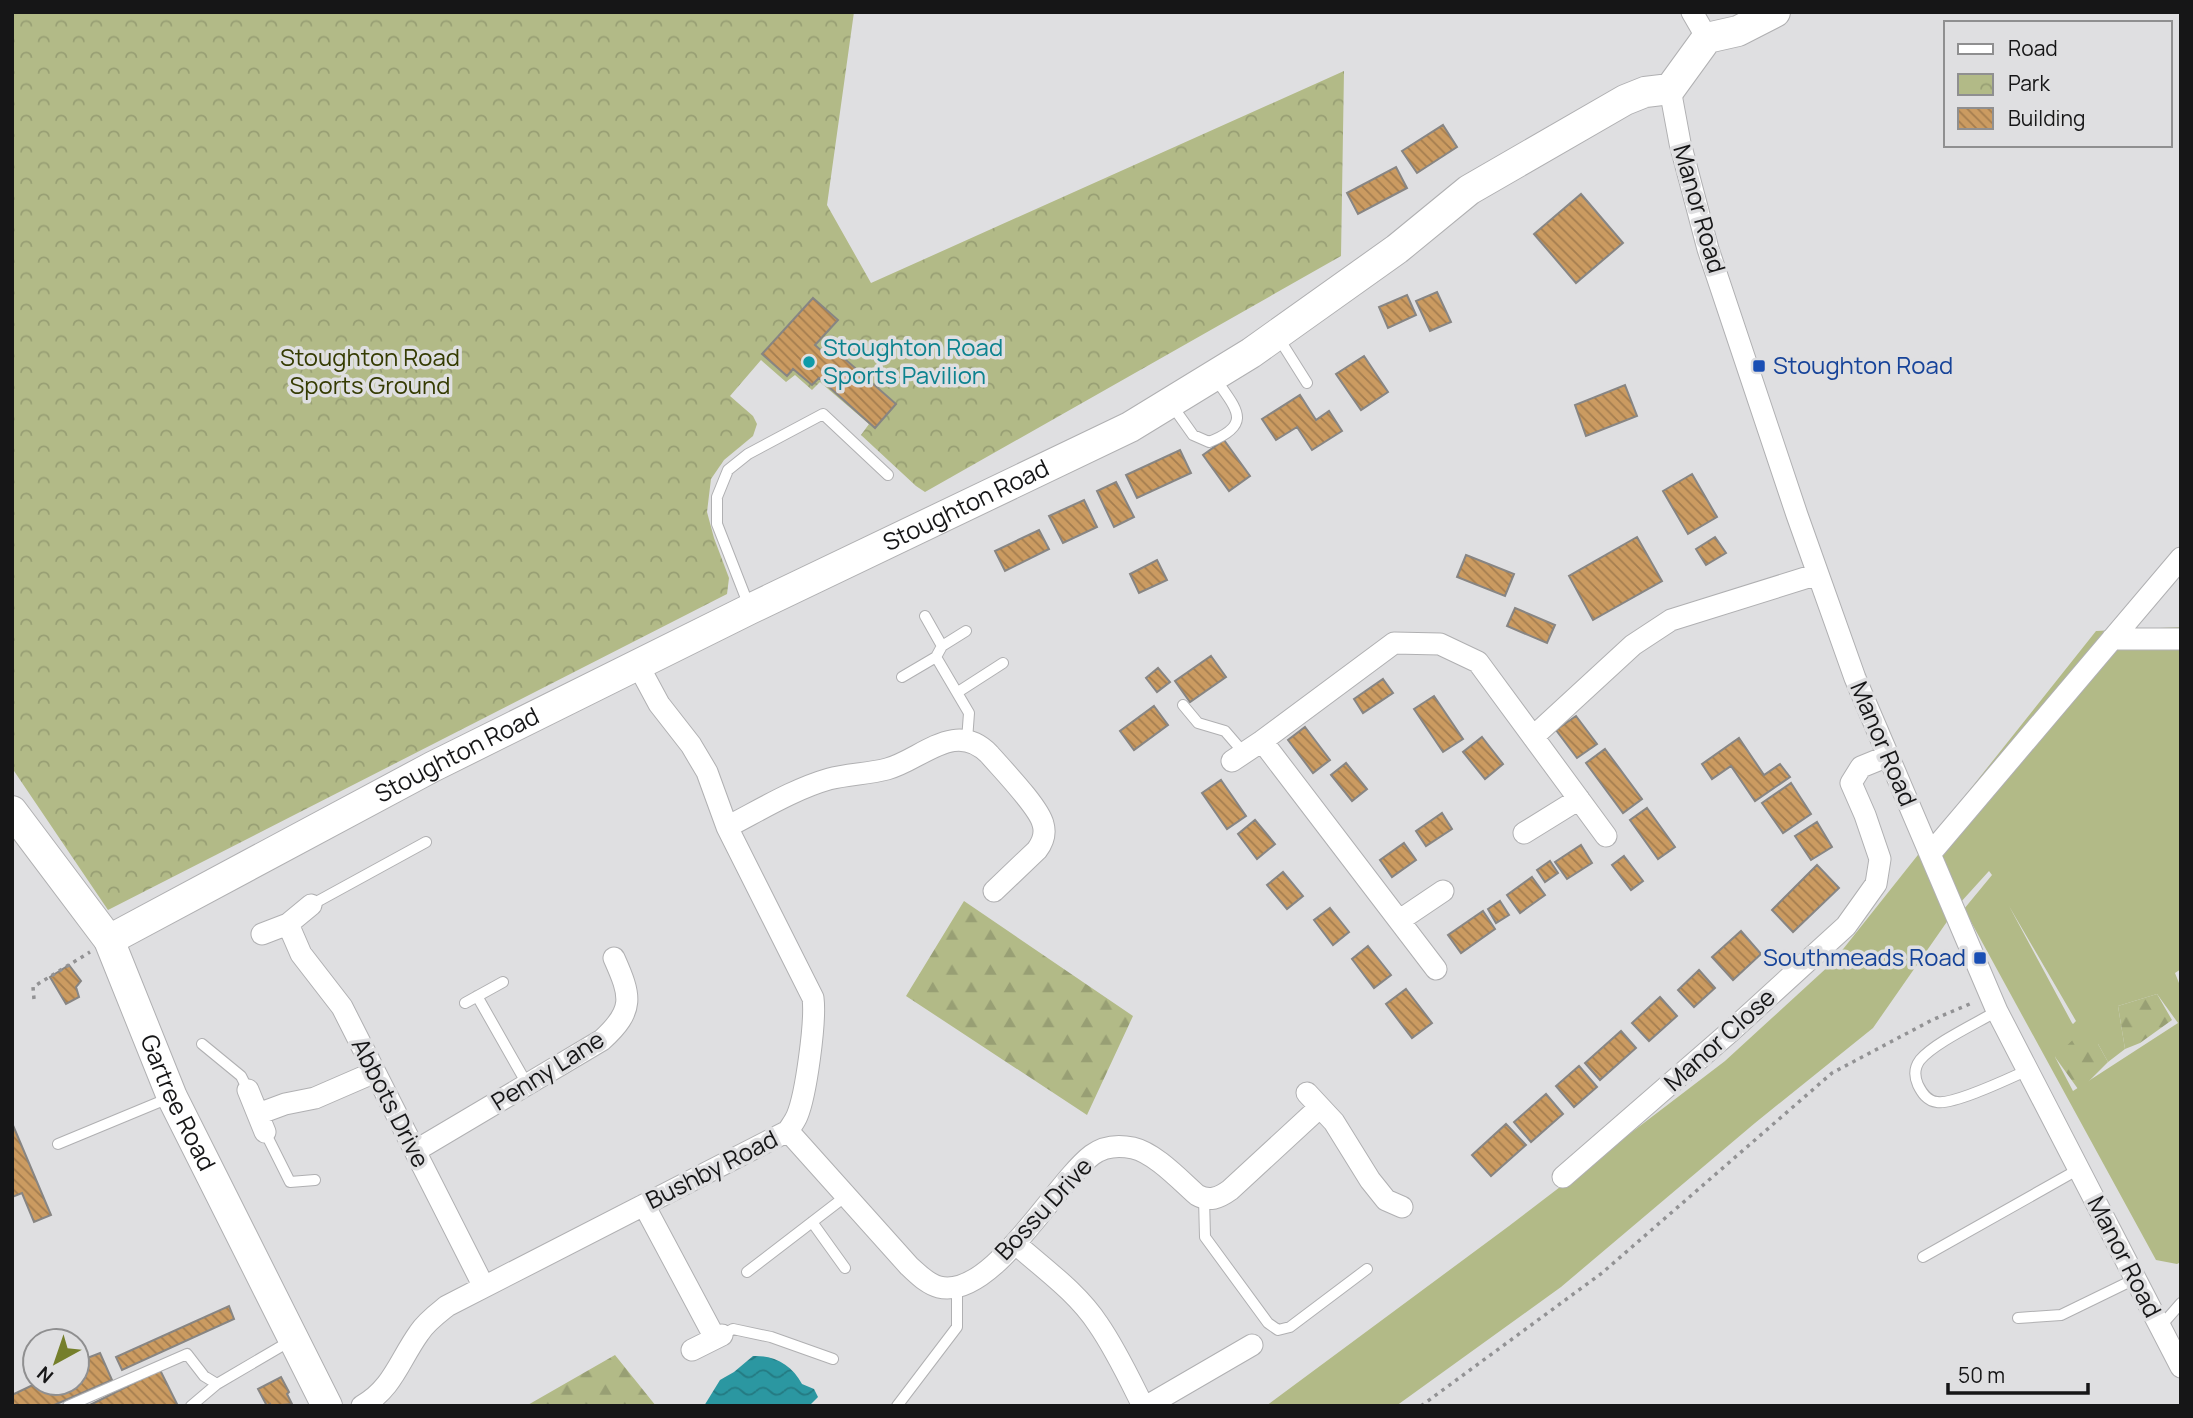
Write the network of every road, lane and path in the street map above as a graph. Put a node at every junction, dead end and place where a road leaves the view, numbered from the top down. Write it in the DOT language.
graph roads {
  1 [pos="1775,12"];
  2 [pos="1699,25"];
  3 [pos="1670,89"];
  4 [pos="1277,335"];
  5 [pos="1214,375"];
  6 [pos="1307,383"];
  7 [pos="1170,402"];
  8 [pos="888,475"];
  9 [pos="2181,558"];
  10 [pos="1818,574"];
  11 [pos="750,609"];
  12 [pos="925,616"];
  13 [pos="966,631"];
  14 [pos="2112,639"];
  15 [pos="2181,639"];
  16 [pos="942,646"];
  17 [pos="936,657"];
  18 [pos="1003,663"];
  19 [pos="638,665"];
  20 [pos="902,677"];
  21 [pos="957,692"];
  22 [pos="1183,705"];
  23 [pos="1534,737"];
  24 [pos="967,740"];
  25 [pos="1262,741"];
  26 [pos="1888,756"];
  27 [pos="1238,757"];
  28 [pos="1579,799"];
  29 [pos="12,811"];
  30 [pos="727,827"];
  31 [pos="1524,833"];
  32 [pos="1606,835"];
  33 [pos="426,842"];
  34 [pos="1930,854"];
  35 [pos="994,891"];
  36 [pos="1443,891"];
  37 [pos="311,905"];
  38 [pos="1400,920"];
  39 [pos="288,924"];
  40 [pos="262,934"];
  41 [pos="109,940"];
  42 [pos="614,958"];
  43 [pos="1436,969"];
  44 [pos="503,982"];
  45 [pos="477,996"];
  46 [pos="34,999"];
  47 [pos="465,1003"];
  48 [pos="1994,1003"];
  49 [pos="202,1044"];
  50 [pos="2028,1070"];
  51 [pos="375,1072"];
  52 [pos="527,1084"];
  53 [pos="248,1090"];
  54 [pos="172,1097"];
  55 [pos="262,1123"];
  56 [pos="788,1130"];
  57 [pos="58,1144"];
  58 [pos="415,1151"];
  59 [pos="2079,1169"];
  60 [pos="1563,1177"];
  61 [pos="315,1180"];
  62 [pos="846,1196"];
  63 [pos="1204,1198"];
  64 [pos="644,1205"];
  65 [pos="1402,1207"];
  66 [pos="812,1222"];
  67 [pos="1016,1244"];
  68 [pos="1923,1256"];
  69 [pos="845,1268"];
  70 [pos="1367,1269"];
  71 [pos="747,1272"];
  72 [pos="2135,1279"];
  73 [pos="484,1287"];
  74 [pos="957,1287"];
  75 [pos="2181,1303"];
  76 [pos="2018,1318"];
  77 [pos="2160,1327"];
  78 [pos="718,1336"];
  79 [pos="294,1339"];
  80 [pos="1252,1345"];
  81 [pos="692,1350"];
  82 [pos="833,1359"];
  83 [pos="2181,1367"];
  84 [pos="217,1384"];
  85 [pos="68,1406"];
  86 [pos="191,1406"];
  87 [pos="327,1406"];
  88 [pos="362,1406"];
  89 [pos="897,1406"];
  90 [pos="1145,1406"];
  91 [pos="1421,1406"];
  1 -- 2 [label="main road"];
  2 -- 3 [label="main road"];
  3 -- 4 [label="main road, Stoughton Road"];
  3 -- 10 [label="street, Manor Road"];
  4 -- 5 [label="main road, Stoughton Road"];
  4 -- 6 [label="lane"];
  5 -- 7 [label="main road, Stoughton Road"];
  5 -- 7 [label="lane"];
  7 -- 11 [label="main road, Stoughton Road"];
  8 -- 11 [label="lane"];
  9 -- 14 [label="street"];
  10 -- 23 [label="street"];
  10 -- 26 [label="street, Manor Road"];
  11 -- 19 [label="main road, Stoughton Road"];
  12 -- 16 [label="lane"];
  13 -- 16 [label="lane"];
  14 -- 15 [label="street"];
  14 -- 34 [label="street"];
  16 -- 17 [label="lane"];
  17 -- 20 [label="lane"];
  17 -- 21 [label="lane"];
  18 -- 21 [label="lane"];
  19 -- 30 [label="street, Bushby Road"];
  19 -- 41 [label="main road, Stoughton Road"];
  21 -- 24 [label="lane"];
  22 -- 27 [label="lane"];
  23 -- 25 [label="street"];
  23 -- 28 [label="street"];
  24 -- 30 [label="street"];
  24 -- 35 [label="street"];
  25 -- 27 [label="street"];
  25 -- 38 [label="street"];
  26 -- 34 [label="street, Manor Road"];
  26 -- 60 [label="street, Manor Close"];
  28 -- 31 [label="street"];
  28 -- 32 [label="street"];
  29 -- 41 [label="main road, Gartree Road"];
  30 -- 56 [label="street, Bushby Road"];
  33 -- 37 [label="lane"];
  34 -- 48 [label="street, Manor Road"];
  36 -- 38 [label="street"];
  37 -- 39 [label="street"];
  38 -- 43 [label="street"];
  39 -- 40 [label="street"];
  39 -- 51 [label="street, Abbots Drive"];
  41 -- 46 [label="path"];
  41 -- 54 [label="main road, Gartree Road"];
  42 -- 52 [label="street, Penny Lane"];
  44 -- 45 [label="lane"];
  45 -- 47 [label="lane"];
  45 -- 52 [label="lane"];
  48 -- 50 [label="street, Manor Road"];
  48 -- 50 [label="lane"];
  48 -- 91 [label="path"];
  49 -- 53 [label="lane"];
  50 -- 59 [label="street, Manor Road"];
  51 -- 55 [label="street"];
  51 -- 58 [label="street, Abbots Drive"];
  52 -- 58 [label="street, Penny Lane"];
  53 -- 55 [label="street"];
  54 -- 57 [label="lane"];
  54 -- 79 [label="main road, Gartree Road"];
  55 -- 61 [label="lane"];
  56 -- 62 [label="street"];
  56 -- 64 [label="street, Bushby Road"];
  58 -- 73 [label="street, Abbots Drive"];
  59 -- 68 [label="lane"];
  59 -- 72 [label="street, Manor Road"];
  62 -- 66 [label="lane"];
  62 -- 74 [label="street"];
  63 -- 65 [label="street"];
  63 -- 67 [label="street, Bossu Drive"];
  63 -- 70 [label="lane"];
  64 -- 73 [label="street, Bushby Road"];
  64 -- 78 [label="street"];
  66 -- 69 [label="lane"];
  66 -- 71 [label="lane"];
  67 -- 74 [label="street, Bossu Drive"];
  67 -- 90 [label="street"];
  72 -- 76 [label="lane"];
  72 -- 77 [label="street, Manor Road"];
  73 -- 88 [label="street, Bushby Road"];
  74 -- 89 [label="lane"];
  75 -- 77 [label="lane"];
  77 -- 83 [label="street, Manor Road"];
  78 -- 81 [label="street"];
  78 -- 82 [label="lane"];
  79 -- 84 [label="lane"];
  79 -- 87 [label="main road, Gartree Road"];
  80 -- 90 [label="street"];
  84 -- 85 [label="lane"];
  84 -- 86 [label="lane"];
}
